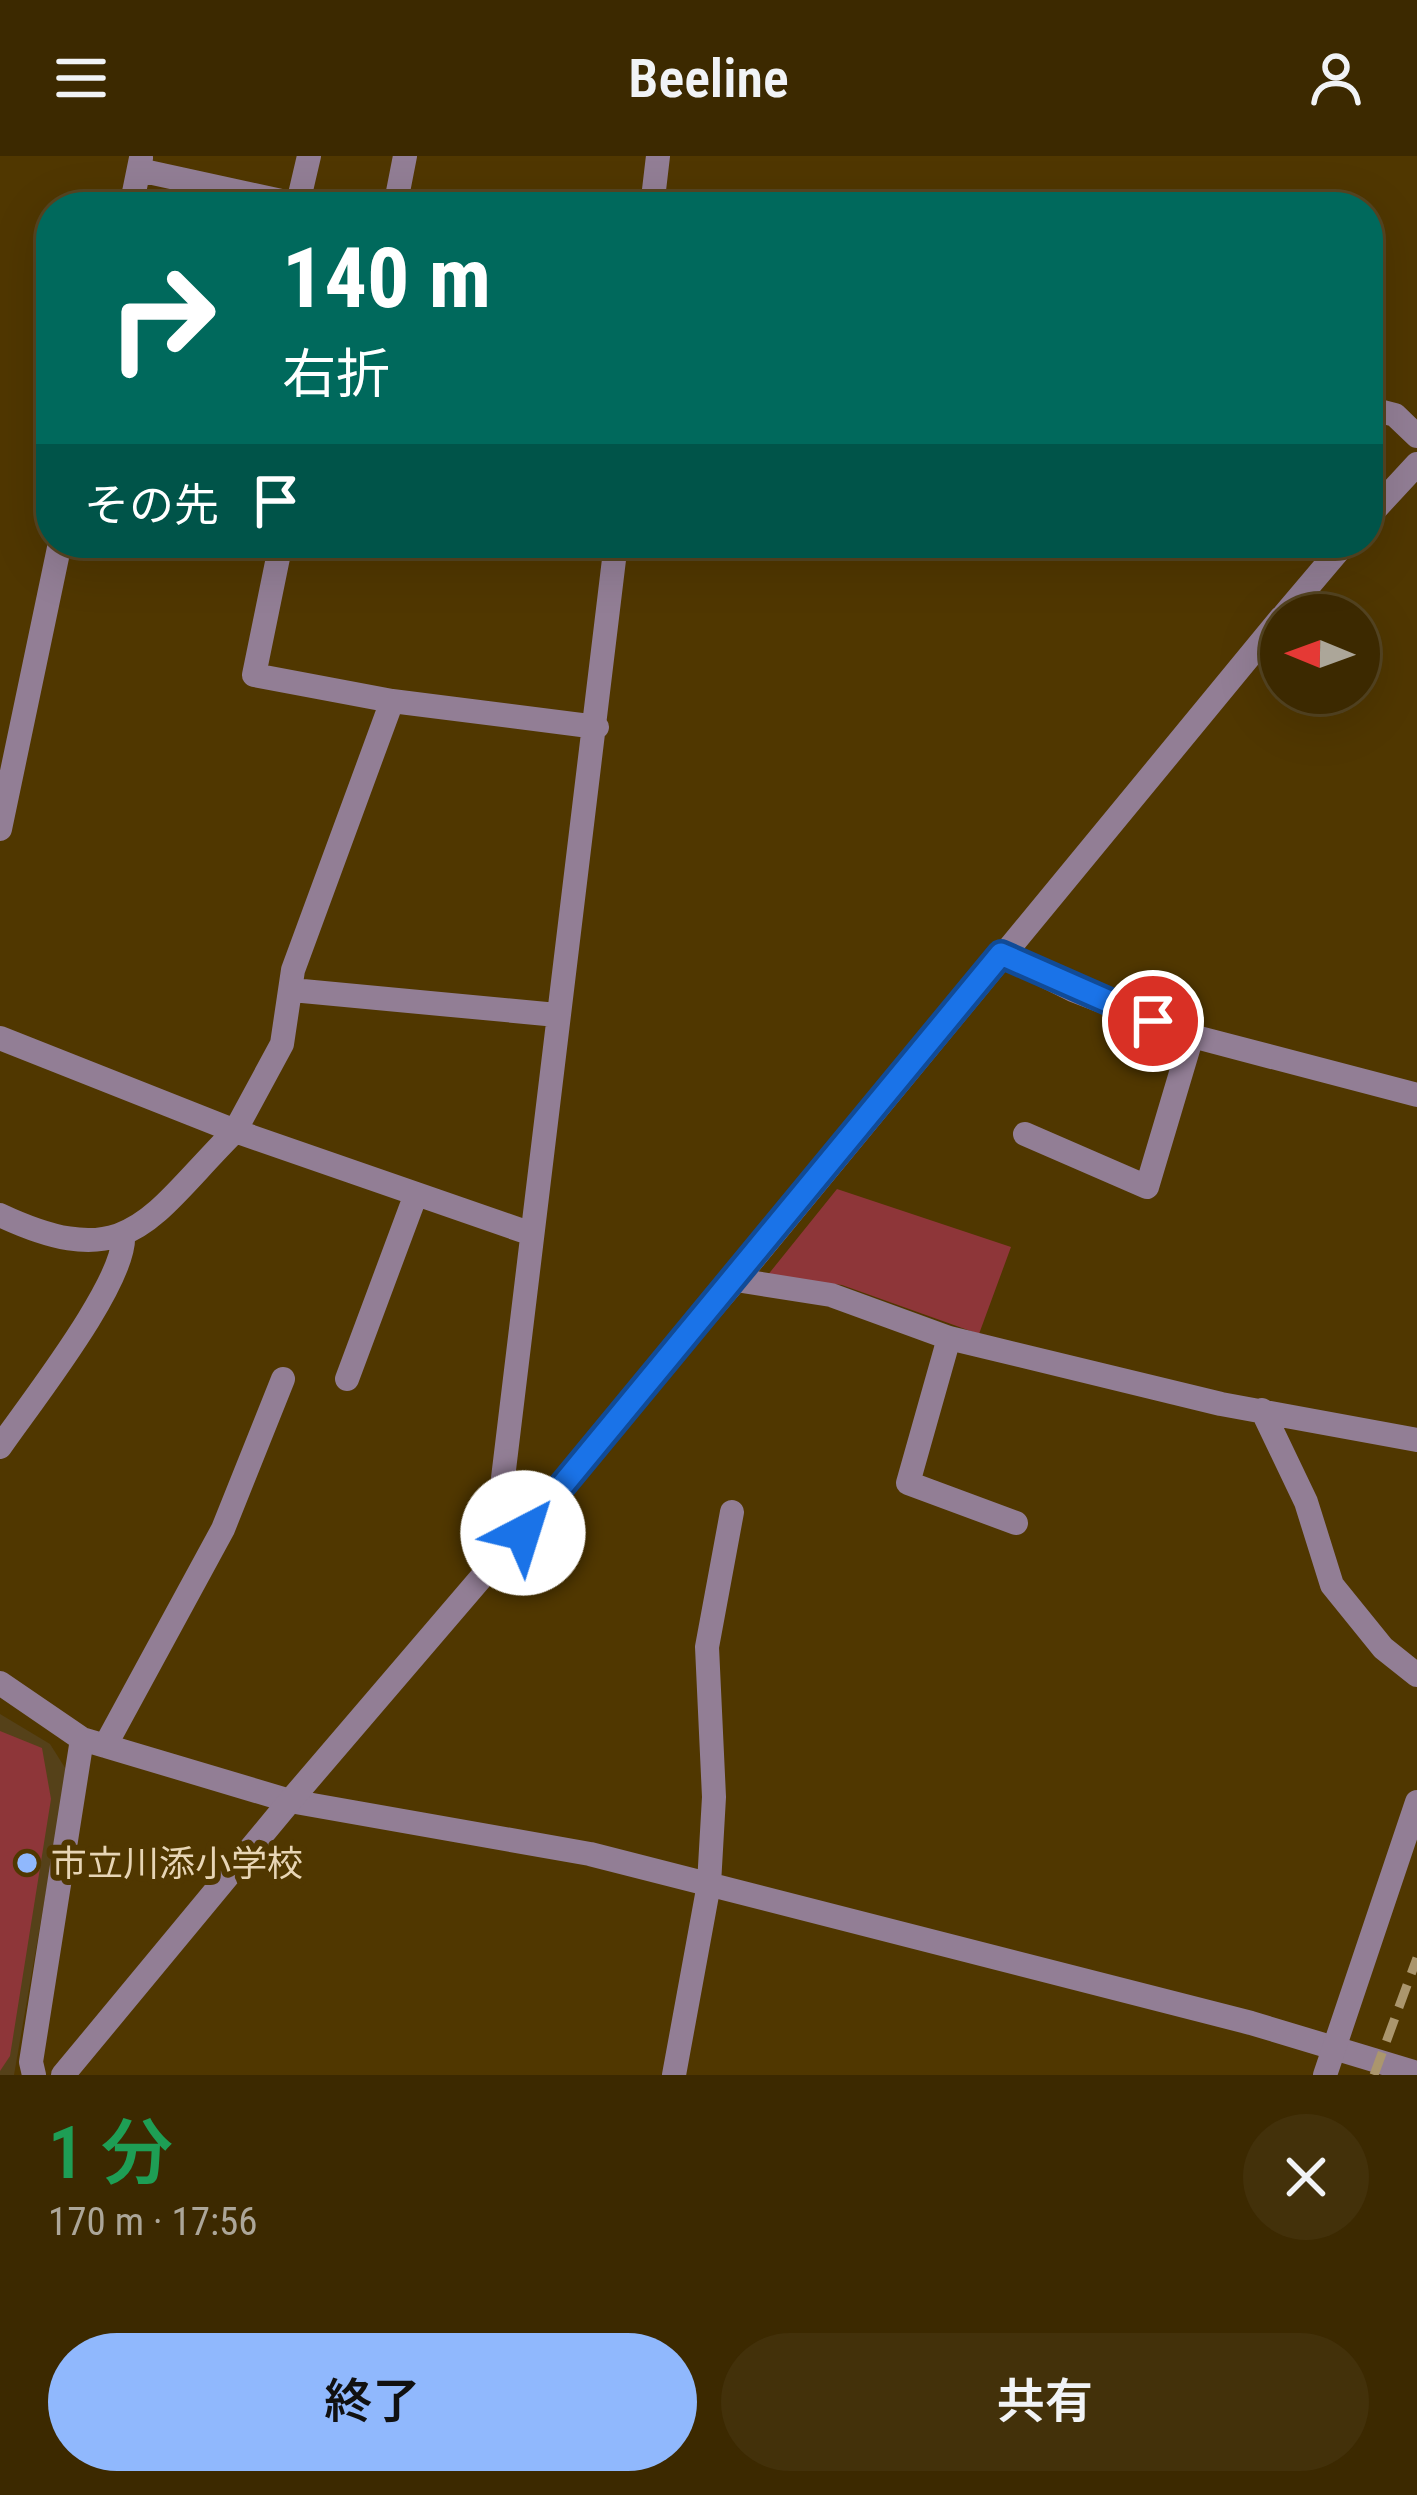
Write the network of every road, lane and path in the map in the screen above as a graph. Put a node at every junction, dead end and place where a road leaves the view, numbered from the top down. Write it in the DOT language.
graph roads {
  1 [pos="309,156"];
  2 [pos="405,156"];
  3 [pos="658,156"];
  4 [pos="140,163"];
  5 [pos="253,192"];
  6 [pos="305,192"];
  7 [pos="397,192"];
  8 [pos="654,192"];
  9 [pos="1383,412"];
  10 [pos="1417,436"];
  11 [pos="1417,464"];
  12 [pos="1383,501"];
  13 [pos="57,558"];
  14 [pos="278,558"];
  15 [pos="614,558"];
  16 [pos="1332,558"];
  17 [pos="1302,594"];
  18 [pos="1260,643"];
  19 [pos="392,701"];
  20 [pos="597,727"];
  21 [pos="0,829"];
  22 [pos="1001,954"];
  23 [pos="292,990"];
  24 [pos="557,1015"];
  25 [pos="1192,1036"];
  26 [pos="0,1038"];
  27 [pos="1417,1095"];
  28 [pos="235,1131"];
  29 [pos="1025,1134"];
  30 [pos="416,1194"];
  31 [pos="0,1215"];
  32 [pos="532,1234"];
  33 [pos="123,1235"];
  34 [pos="736,1280"];
  35 [pos="949,1338"];
  36 [pos="283,1379"];
  37 [pos="346,1379"];
  38 [pos="1262,1410"];
  39 [pos="1417,1439"];
  40 [pos="0,1447"];
  41 [pos="732,1511"];
  42 [pos="1016,1523"];
  43 [pos="492,1570"];
  44 [pos="1417,1676"];
  45 [pos="0,1683"];
  46 [pos="94,1742"];
  47 [pos="290,1801"];
  48 [pos="1417,1802"];
  49 [pos="709,1884"];
  50 [pos="1335,2048"];
  51 [pos="1417,2073"];
  52 [pos="34,2075"];
  53 [pos="63,2075"];
  54 [pos="674,2075"];
  55 [pos="1325,2075"];
  1 -- 6 [label="street"];
  2 -- 7 [label="street"];
  3 -- 8 [label="street"];
  4 -- 5 [label="street"];
  9 -- 10 [label="street"];
  11 -- 12 [label="street"];
  13 -- 21 [label="street"];
  14 -- 19 [label="street"];
  15 -- 20 [label="street"];
  16 -- 17 [label="street"];
  18 -- 22 [label="street"];
  19 -- 20 [label="street"];
  19 -- 23 [label="street"];
  20 -- 24 [label="street"];
  22 -- 25 [label="street"];
  22 -- 34 [label="street"];
  23 -- 24 [label="street"];
  23 -- 28 [label="street"];
  24 -- 32 [label="street"];
  25 -- 27 [label="street"];
  25 -- 29 [label="street"];
  26 -- 28 [label="street"];
  28 -- 30 [label="street"];
  28 -- 33 [label="street"];
  30 -- 32 [label="street"];
  30 -- 37 [label="street"];
  31 -- 33 [label="street"];
  32 -- 43 [label="street"];
  33 -- 40 [label="street"];
  34 -- 35 [label="street"];
  34 -- 43 [label="street"];
  35 -- 38 [label="street"];
  35 -- 42 [label="street"];
  36 -- 46 [label="street"];
  38 -- 39 [label="street"];
  38 -- 44 [label="street"];
  41 -- 49 [label="street"];
  43 -- 47 [label="street"];
  45 -- 46 [label="street"];
  46 -- 47 [label="street"];
  46 -- 52 [label="street"];
  47 -- 49 [label="street"];
  47 -- 53 [label="street"];
  48 -- 50 [label="street"];
  49 -- 50 [label="street"];
  49 -- 54 [label="street"];
  50 -- 51 [label="street"];
  50 -- 55 [label="street"];
}
